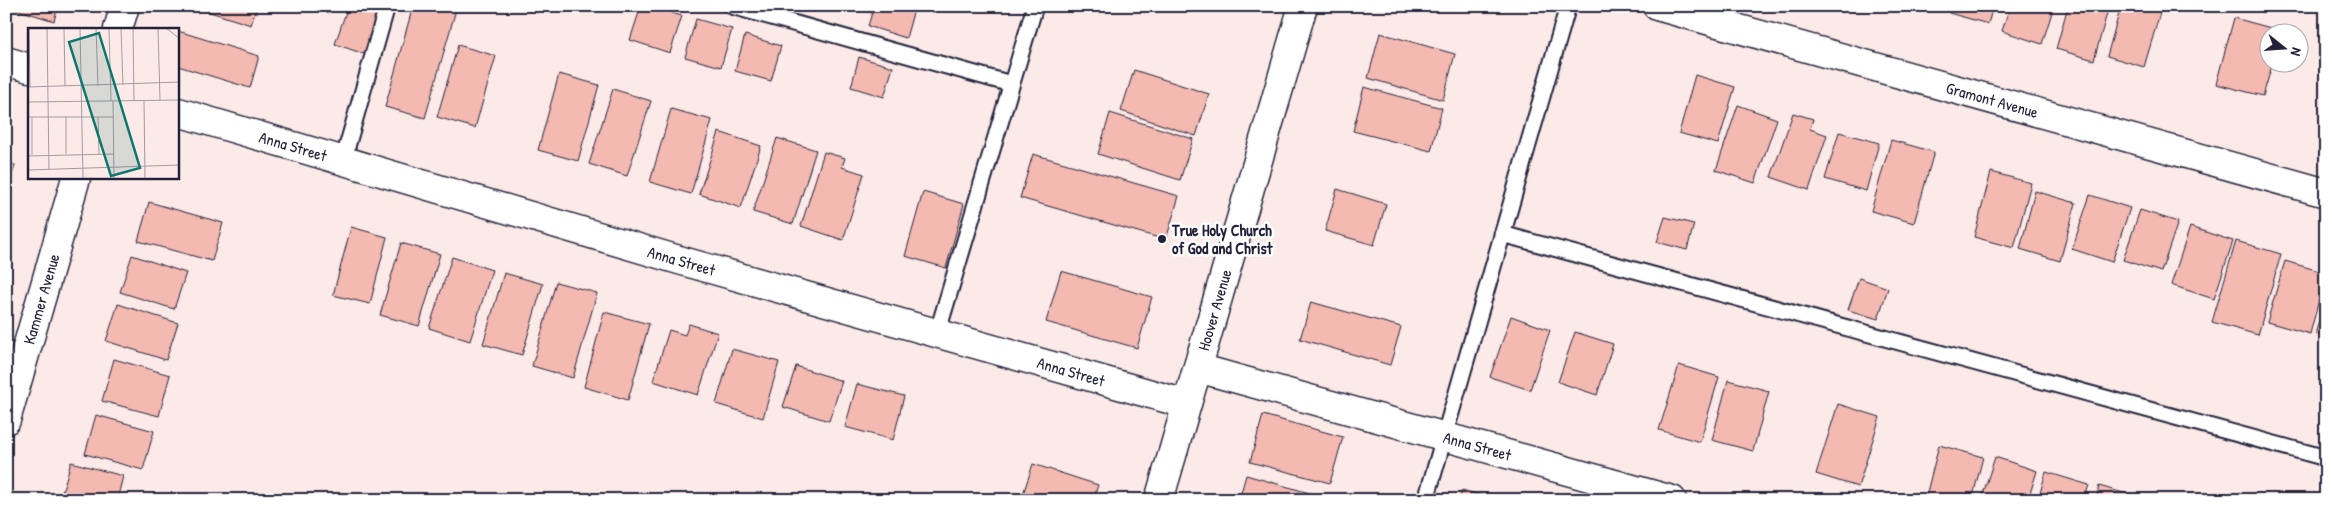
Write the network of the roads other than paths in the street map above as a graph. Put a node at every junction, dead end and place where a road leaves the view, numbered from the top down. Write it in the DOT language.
graph roads {
  1 [pos="125,6"];
  2 [pos="387,6"];
  3 [pos="732,6"];
  4 [pos="1034,6"];
  5 [pos="1304,6"];
  6 [pos="1568,6"];
  7 [pos="1657,6"];
  8 [pos="118,28"];
  9 [pos="6,61"];
  10 [pos="28,68"];
  11 [pos="1011,84"];
  12 [pos="179,112"];
  13 [pos="343,161"];
  14 [pos="76,179"];
  15 [pos="2326,193"];
  16 [pos="1502,234"];
  17 [pos="937,334"];
  18 [pos="1198,368"];
  19 [pos="1186,404"];
  20 [pos="6,420"];
  21 [pos="1444,436"];
  22 [pos="2326,458"];
  23 [pos="1159,500"];
  24 [pos="1426,500"];
  25 [pos="1672,500"];
  1 -- 8 [label="street"];
  2 -- 13 [label="lane"];
  3 -- 11 [label="lane"];
  4 -- 11 [label="lane"];
  5 -- 18 [label="street, Hoover Avenue"];
  6 -- 16 [label="lane"];
  7 -- 15 [label="street, Gramont Avenue"];
  9 -- 10 [label="street"];
  11 -- 17 [label="lane"];
  12 -- 13 [label="street, Anna Street"];
  13 -- 17 [label="street, Anna Street"];
  14 -- 20 [label="street, Kammer Avenue"];
  16 -- 21 [label="lane"];
  16 -- 22 [label="lane"];
  17 -- 19 [label="street, Anna Street"];
  18 -- 19 [label="street, Hoover Avenue"];
  18 -- 21 [label="street, Anna Street"];
  19 -- 23 [label="street, Hoover Avenue"];
  21 -- 24 [label="lane"];
  21 -- 25 [label="street, Anna Street"];
}
